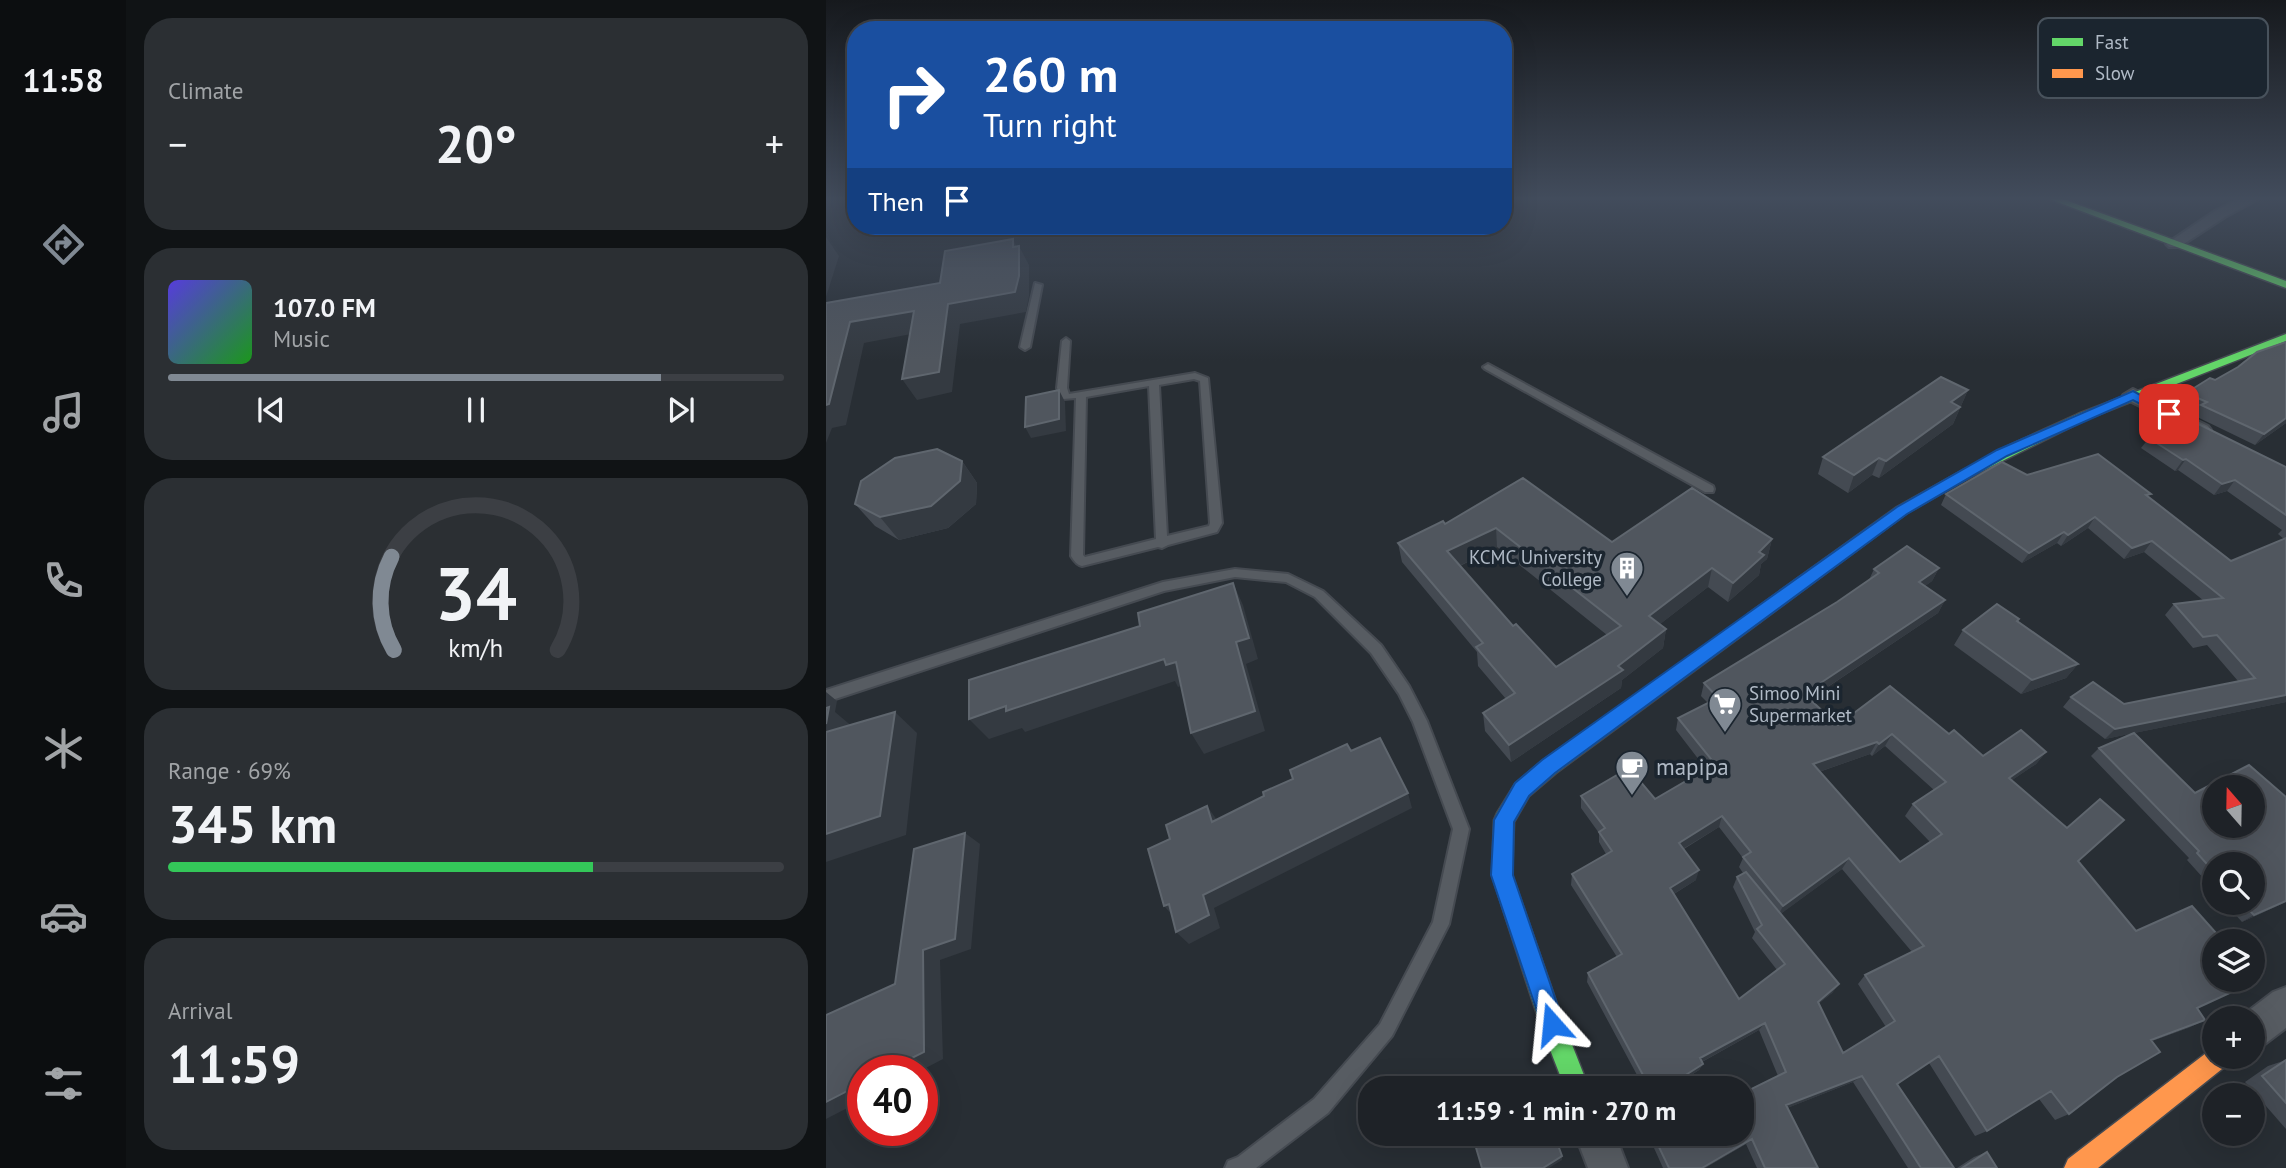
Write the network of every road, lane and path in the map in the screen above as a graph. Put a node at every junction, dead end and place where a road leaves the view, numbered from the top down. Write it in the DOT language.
graph roads {
  1 [pos="2195,252"];
  2 [pos="1038,285"];
  3 [pos="2286,285"];
  4 [pos="2286,337"];
  5 [pos="1066,341"];
  6 [pos="1025,348"];
  7 [pos="1488,367"];
  8 [pos="1154,384"];
  9 [pos="2133,395"];
  10 [pos="1081,396"];
  11 [pos="2221,440"];
  12 [pos="1709,489"];
  13 [pos="1162,544"];
  14 [pos="826,696"];
  15 [pos="2286,1004"];
  16 [pos="2265,1021"];
  17 [pos="2204,1069"];
  18 [pos="1572,1076"];
  19 [pos="1600,1146"];
  20 [pos="1235,1168"];
  21 [pos="1608,1168"];
  22 [pos="2077,1168"];
  1 -- 3 [label="street"];
  2 -- 6 [label="lane"];
  4 -- 9 [label="street"];
  5 -- 10 [label="lane"];
  7 -- 12 [label="lane"];
  8 -- 10 [label="lane"];
  8 -- 13 [label="lane"];
  8 -- 13 [label="lane"];
  9 -- 11 [label="street"];
  9 -- 18 [label="street"];
  10 -- 13 [label="lane"];
  14 -- 20 [label="lane"];
  15 -- 16 [label="street"];
  17 -- 22 [label="street"];
  19 -- 21 [label="street"];
}
